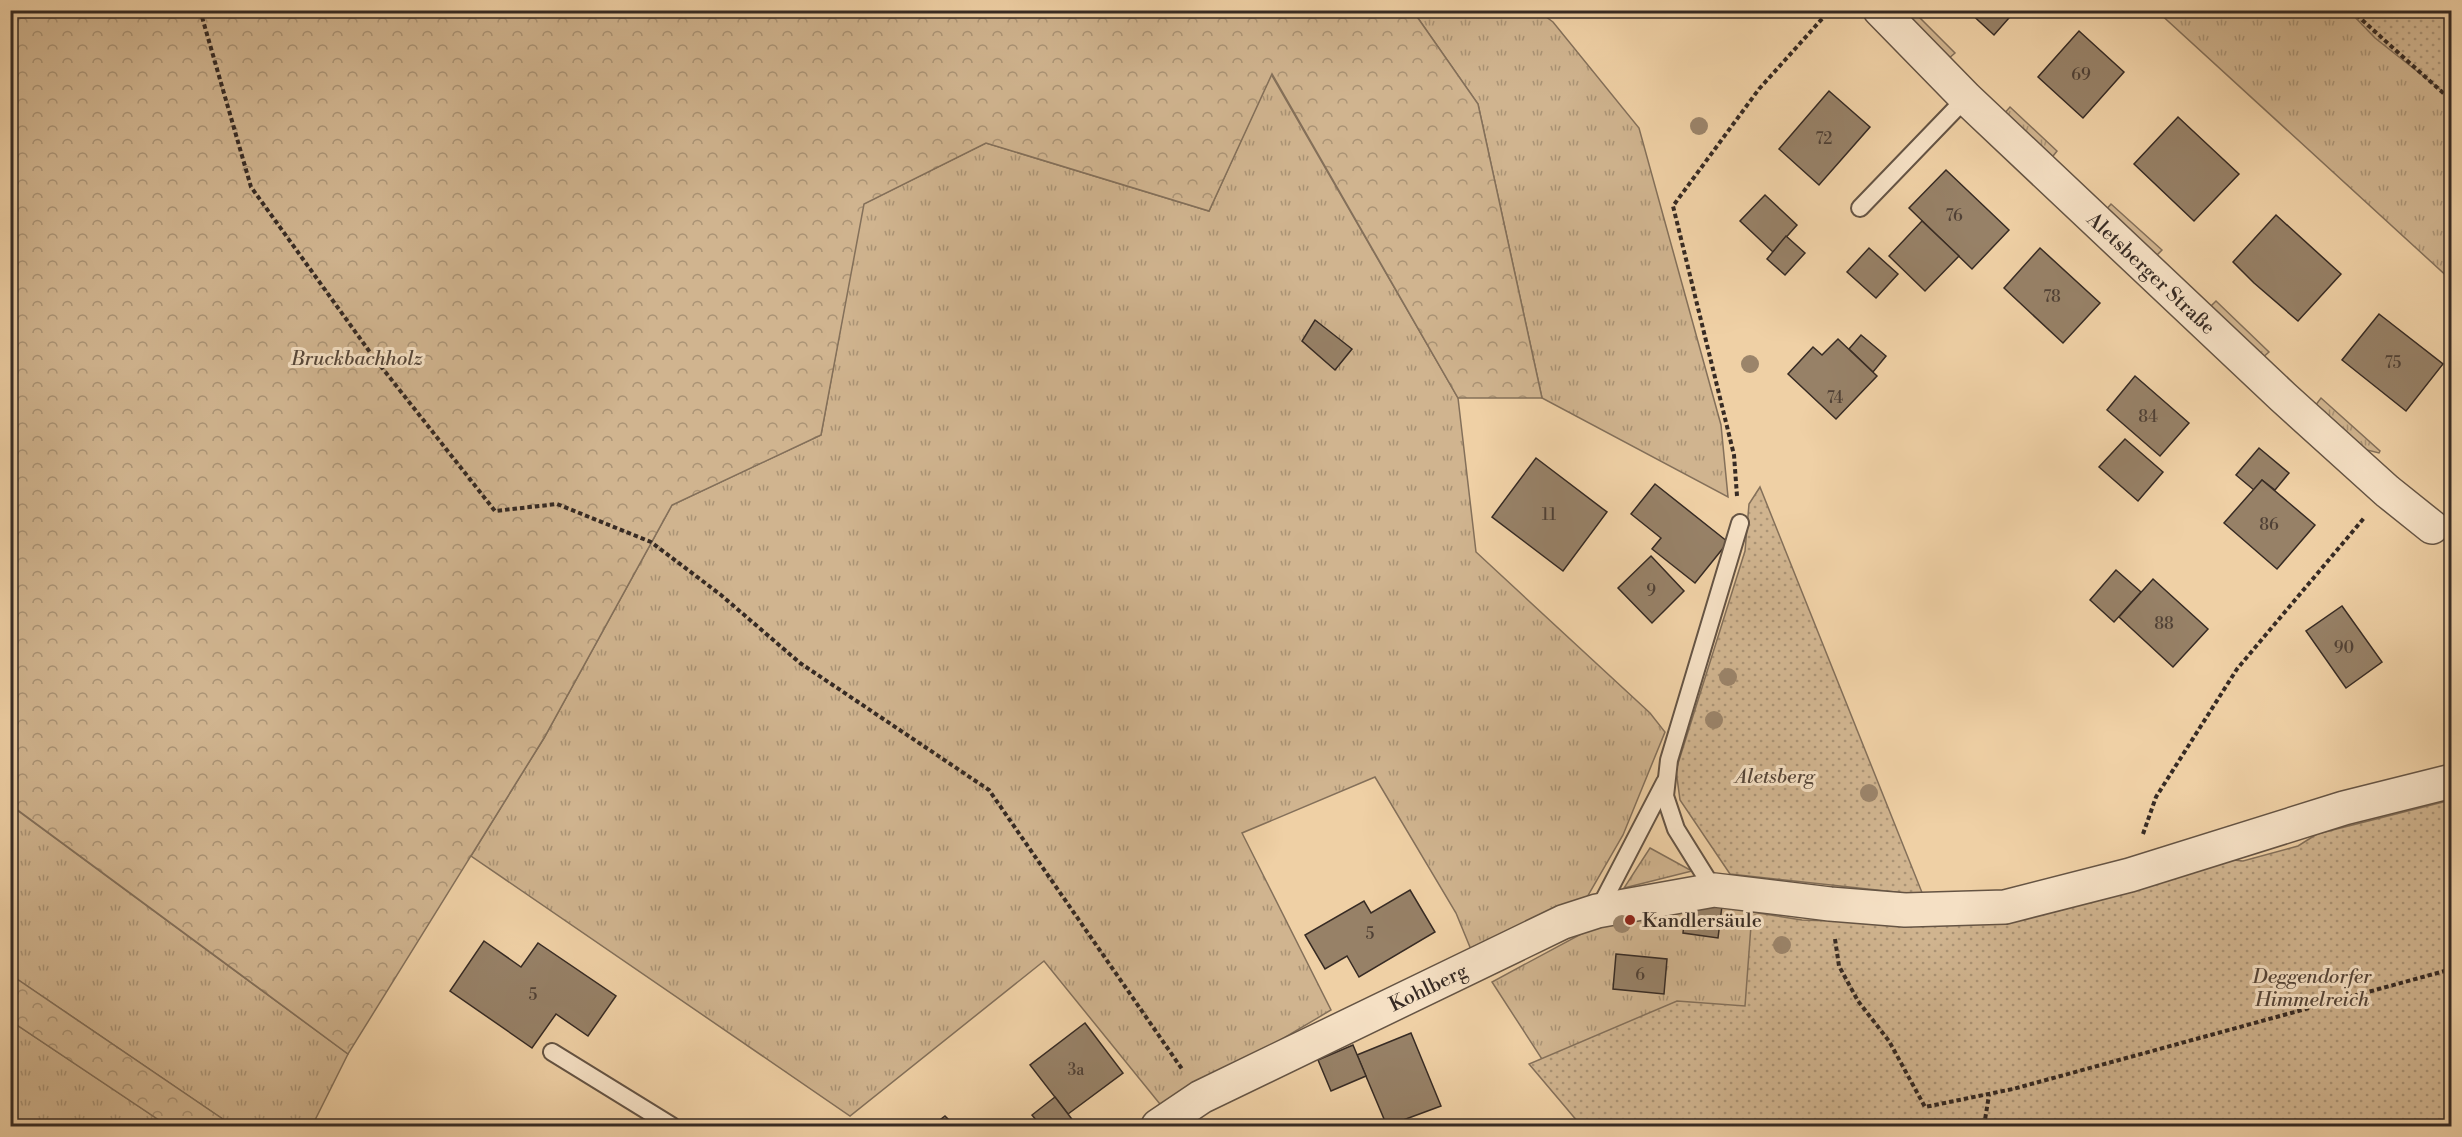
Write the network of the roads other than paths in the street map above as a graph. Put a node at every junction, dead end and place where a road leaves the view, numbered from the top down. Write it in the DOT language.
graph roads {
  1 [pos="1880,10"];
  2 [pos="1966,98"];
  3 [pos="1860,208"];
  4 [pos="1740,523"];
  5 [pos="2432,527"];
  6 [pos="1667,779"];
  7 [pos="2451,781"];
  8 [pos="1714,890"];
  9 [pos="1597,911"];
  10 [pos="552,1052"];
  11 [pos="672,1126"];
  12 [pos="1158,1126"];
  1 -- 2 [label="street, Aletsberger Straße"];
  2 -- 3 [label="lane"];
  2 -- 5 [label="street, Aletsberger Straße"];
  4 -- 6 [label="lane"];
  6 -- 8 [label="lane"];
  6 -- 9 [label="lane"];
  7 -- 8 [label="street, Kohlberg"];
  8 -- 9 [label="street, Kohlberg"];
  9 -- 12 [label="street, Kohlberg"];
  10 -- 11 [label="lane"];
}
